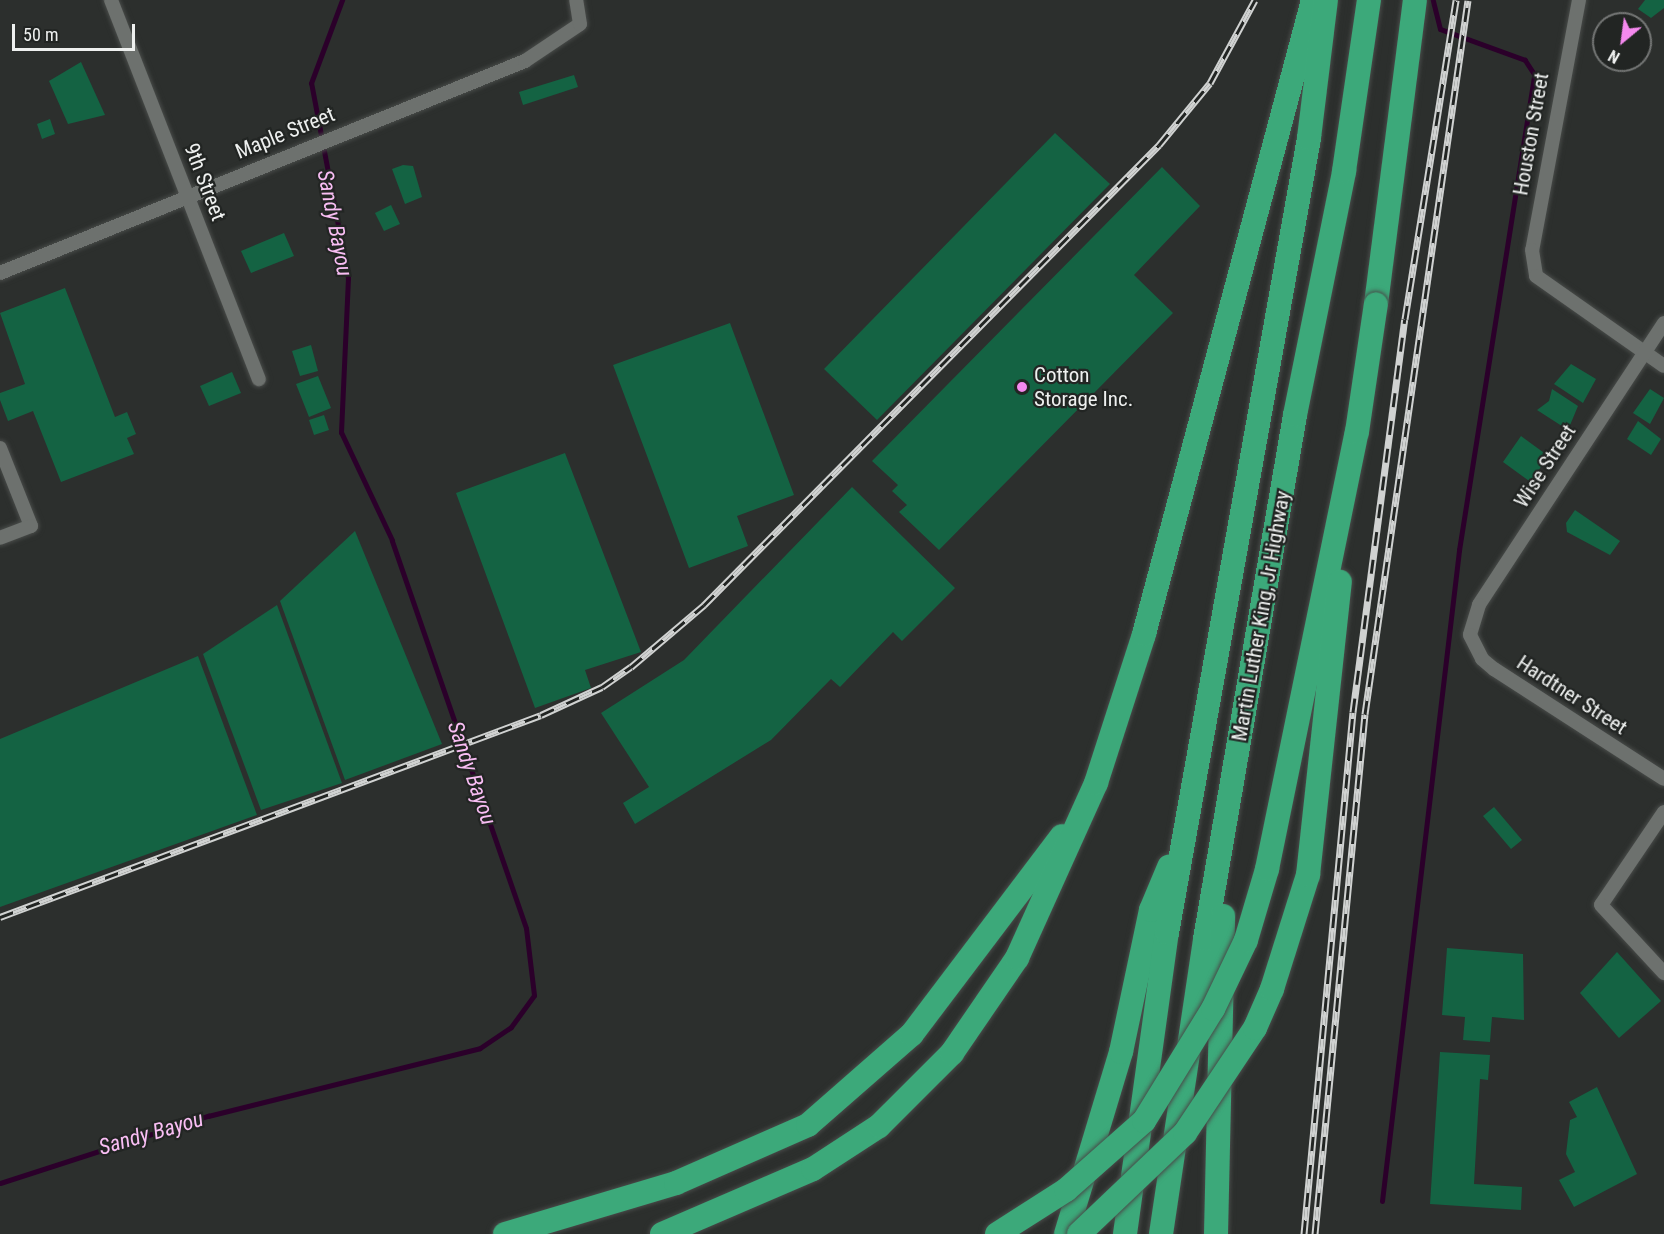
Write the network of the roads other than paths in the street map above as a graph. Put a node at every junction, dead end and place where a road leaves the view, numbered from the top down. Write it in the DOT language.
graph roads {
  1 [pos="111,0"];
  2 [pos="576,0"];
  3 [pos="1313,0"];
  4 [pos="1326,0"];
  5 [pos="1369,0"];
  6 [pos="1415,0"];
  7 [pos="1579,0"];
  8 [pos="188,195"];
  9 [pos="0,273"];
  10 [pos="1664,322"];
  11 [pos="1645,353"];
  12 [pos="1664,366"];
  13 [pos="259,379"];
  14 [pos="1357,432"];
  15 [pos="0,448"];
  16 [pos="0,538"];
  17 [pos="1470,635"];
  18 [pos="1664,779"];
  19 [pos="1096,783"];
  20 [pos="1232,787"];
  21 [pos="1664,812"];
  22 [pos="1186,826"];
  23 [pos="1664,973"];
  24 [pos="505,1234"];
  25 [pos="662,1234"];
  26 [pos="997,1234"];
  27 [pos="1066,1234"];
  28 [pos="1079,1234"];
  29 [pos="1125,1234"];
  30 [pos="1161,1234"];
  31 [pos="1216,1234"];
  1 -- 8 [label="street, 9th Street"];
  2 -- 8 [label="street, Maple Street"];
  3 -- 19 [label="highway"];
  4 -- 22 [label="highway, Martin Luther King, Jr Highway"];
  5 -- 20 [label="highway, Martin Luther King, Jr Highway"];
  6 -- 14 [label="highway, bridge"];
  7 -- 11 [label="street, Houston Street"];
  8 -- 9 [label="street, Maple Street"];
  8 -- 13 [label="street, 9th Street"];
  10 -- 11 [label="street, Wise Street"];
  11 -- 12 [label="street"];
  11 -- 17 [label="street, Wise Street"];
  14 -- 26 [label="highway, bridge"];
  14 -- 28 [label="highway, bridge"];
  15 -- 16 [label="street"];
  17 -- 18 [label="street, Hardtner Street"];
  19 -- 24 [label="highway"];
  19 -- 25 [label="highway"];
  20 -- 30 [label="highway, Martin Luther King, Jr Highway"];
  20 -- 31 [label="highway"];
  21 -- 23 [label="street"];
  22 -- 27 [label="highway"];
  22 -- 29 [label="highway, Martin Luther King, Jr Highway"];
}
